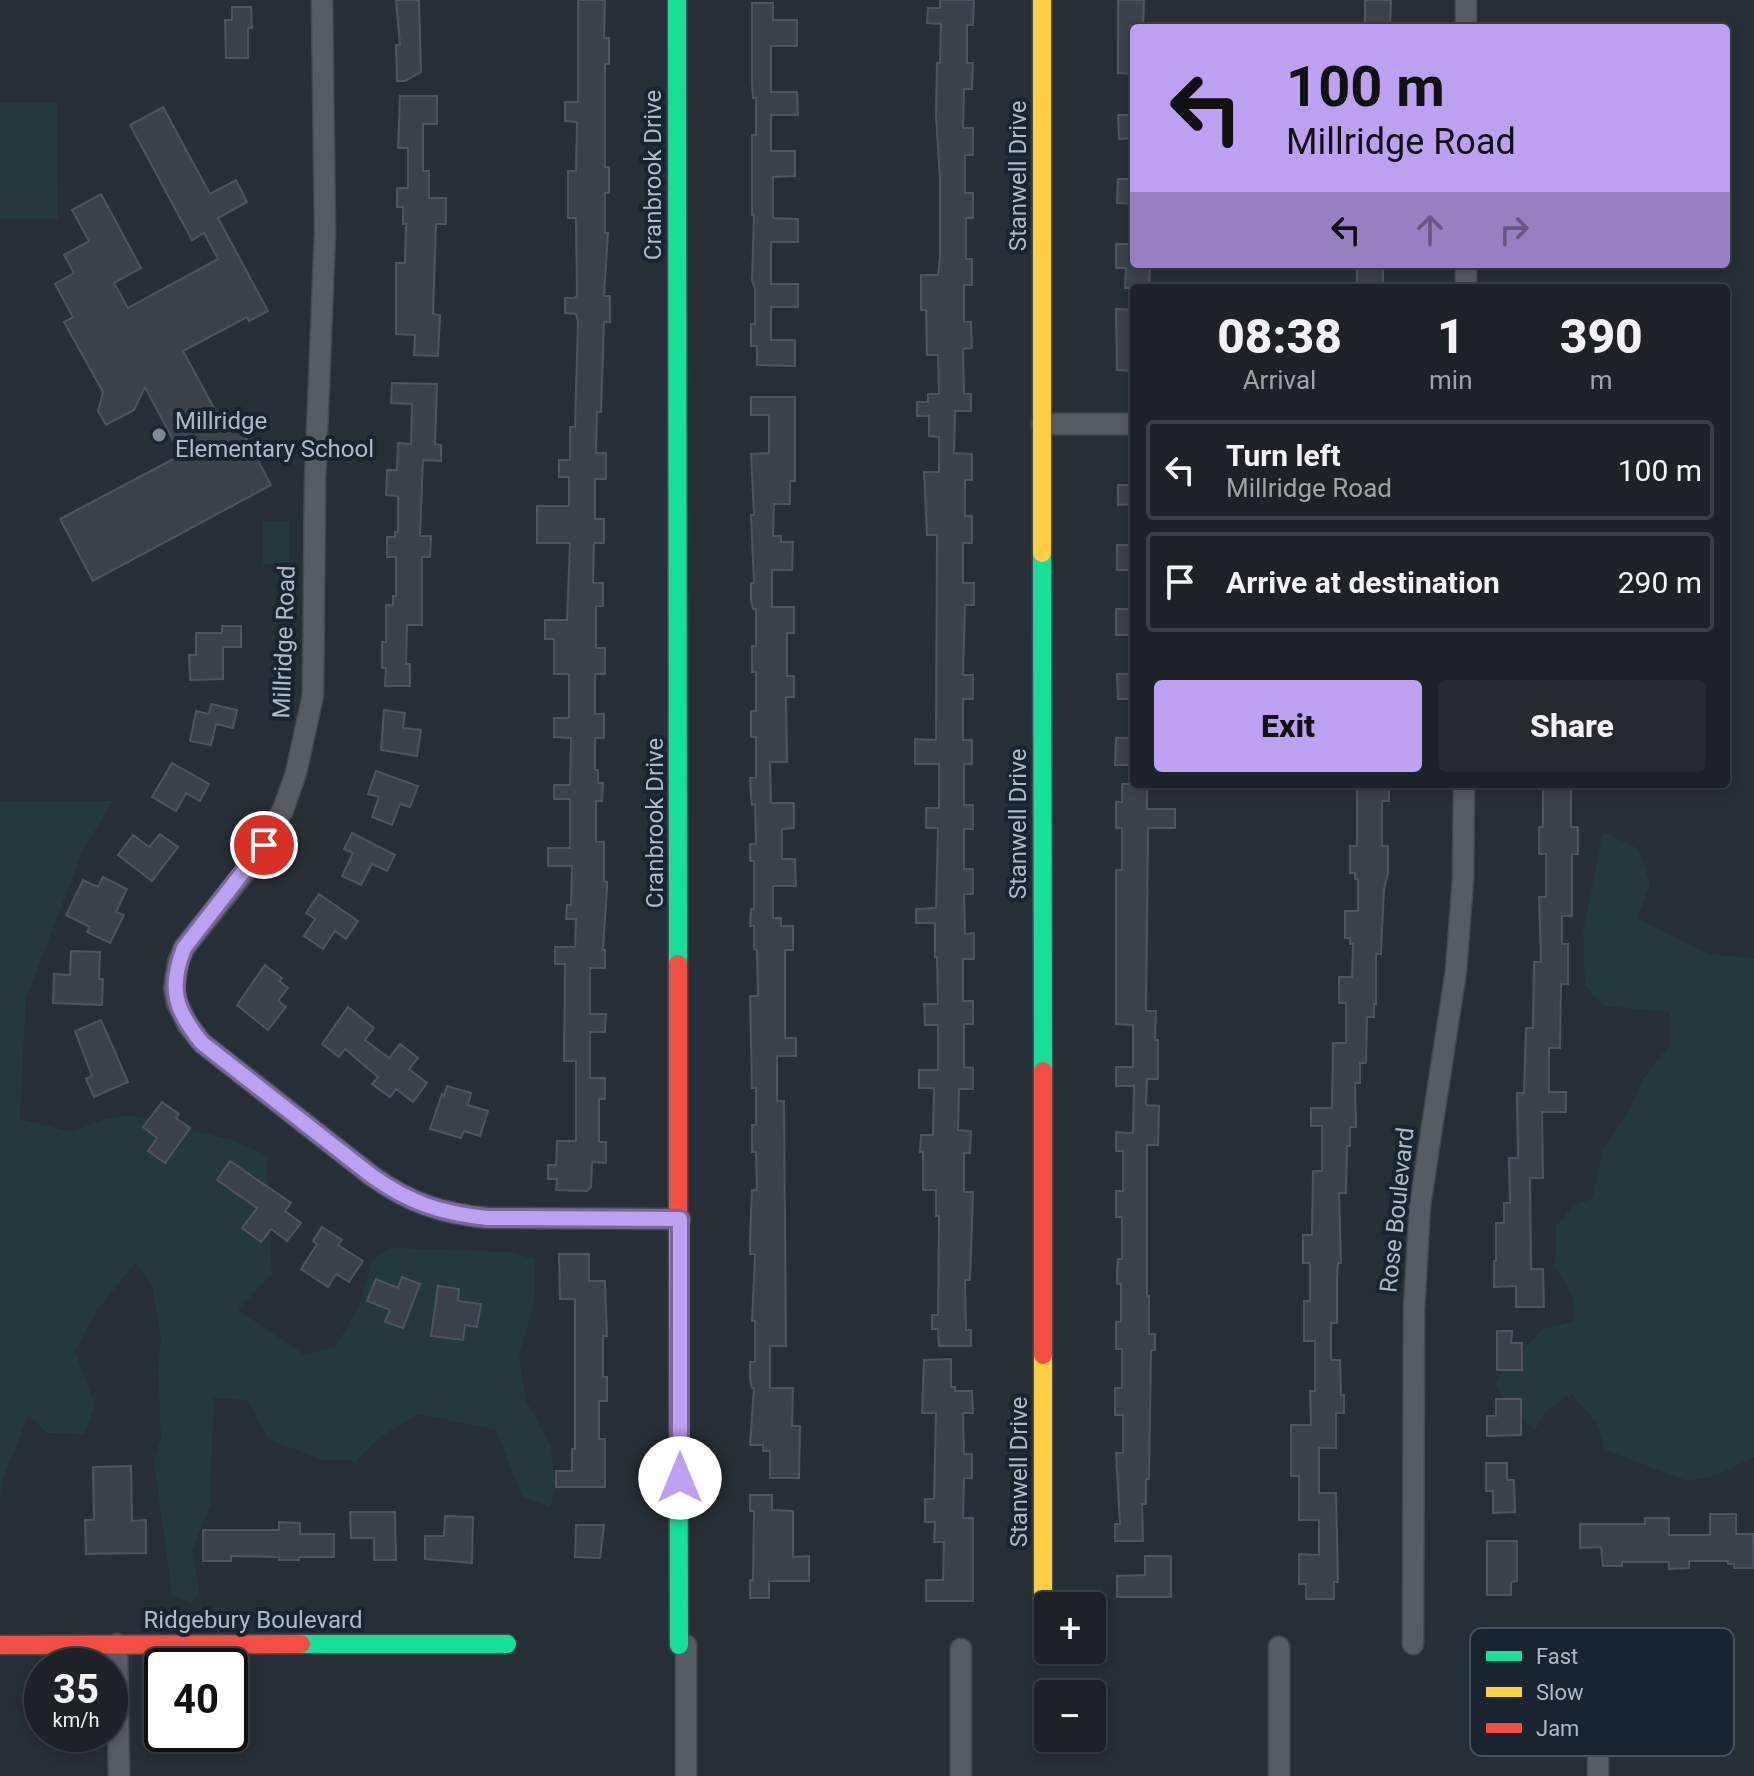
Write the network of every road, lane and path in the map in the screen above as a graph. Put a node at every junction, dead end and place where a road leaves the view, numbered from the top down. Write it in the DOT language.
graph roads {
  1 [pos="322,0"];
  2 [pos="677,0"];
  3 [pos="1042,0"];
  4 [pos="1466,0"];
  5 [pos="1466,24"];
  6 [pos="1042,424"];
  7 [pos="1130,424"];
  8 [pos="1464,788"];
  9 [pos="680,1219"];
  10 [pos="1043,1592"];
  11 [pos="117,1644"];
  12 [pos="507,1644"];
  13 [pos="1413,1644"];
  14 [pos="0,1645"];
  15 [pos="683,1645"];
  16 [pos="1279,1647"];
  17 [pos="961,1649"];
  18 [pos="119,1776"];
  19 [pos="686,1776"];
  20 [pos="961,1776"];
  21 [pos="1279,1776"];
  1 -- 9 [label="street, Millridge Road"];
  2 -- 9 [label="street, Cranbrook Drive"];
  3 -- 6 [label="street, Stanwell Drive"];
  4 -- 5 [label="street"];
  6 -- 7 [label="street"];
  6 -- 10 [label="street, Stanwell Drive"];
  8 -- 13 [label="street, Rose Boulevard"];
  9 -- 15 [label="street, Cranbrook Drive"];
  11 -- 12 [label="street, Ridgebury Boulevard"];
  11 -- 14 [label="street, Ridgebury Boulevard"];
  11 -- 18 [label="street"];
  15 -- 19 [label="street"];
  16 -- 21 [label="street"];
  17 -- 20 [label="street"];
}
